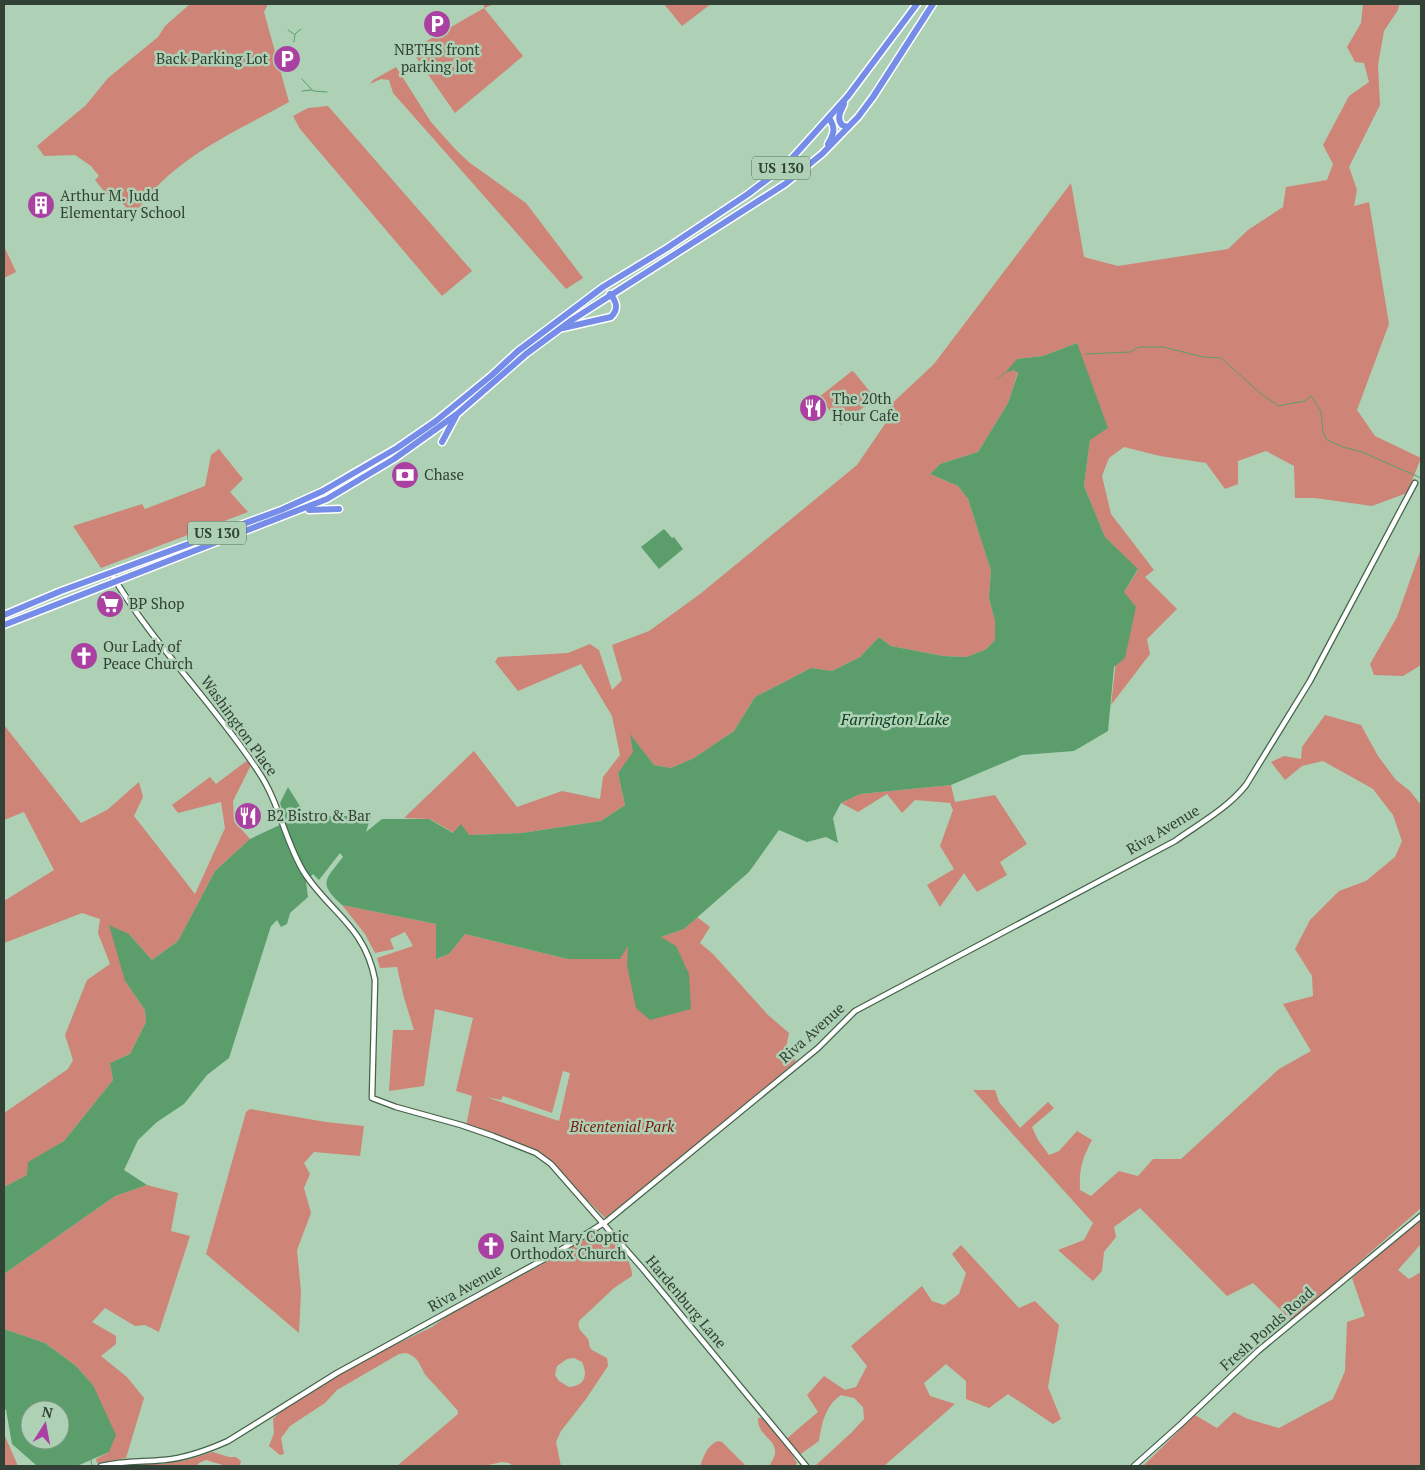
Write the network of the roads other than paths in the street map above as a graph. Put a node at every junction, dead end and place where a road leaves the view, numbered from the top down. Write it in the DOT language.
graph roads {
  1 [pos="917,4"];
  2 [pos="933,4"];
  3 [pos="848,96"];
  4 [pos="829,118"];
  5 [pos="848,127"];
  6 [pos="822,154"];
  7 [pos="610,294"];
  8 [pos="559,329"];
  9 [pos="494,377"];
  10 [pos="457,414"];
  11 [pos="433,432"];
  12 [pos="1415,483"];
  13 [pos="339,509"];
  14 [pos="300,511"];
  15 [pos="111,573"];
  16 [pos="116,581"];
  17 [pos="4,615"];
  18 [pos="4,625"];
  19 [pos="372,1098"];
  20 [pos="1421,1216"];
  21 [pos="603,1224"];
  22 [pos="101,1466"];
  23 [pos="806,1466"];
  24 [pos="1134,1466"];
  1 -- 3 [label="highway, US 130"];
  2 -- 5 [label="highway, US 130"];
  3 -- 4 [label="highway, US 130"];
  3 -- 5 [label="highway"];
  4 -- 6 [label="highway"];
  4 -- 9 [label="highway, US 130"];
  5 -- 6 [label="highway, US 130"];
  6 -- 7 [label="highway, US 130"];
  7 -- 8 [label="highway, US 130"];
  7 -- 8 [label="highway"];
  8 -- 9 [label="highway, US 130"];
  9 -- 10 [label="highway, US 130"];
  9 -- 15 [label="highway, US 130"];
  10 -- 11 [label="highway, US 130"];
  10 -- 11 [label="highway"];
  11 -- 14 [label="highway, US 130"];
  12 -- 21 [label="street, Riva Avenue"];
  13 -- 14 [label="highway"];
  14 -- 16 [label="highway, US 130"];
  15 -- 16 [label="street, Washington Place"];
  15 -- 17 [label="highway, US 130"];
  16 -- 18 [label="highway, US 130"];
  16 -- 19 [label="street, Washington Place"];
  19 -- 21 [label="street, Hardenburg Lane"];
  20 -- 24 [label="street, Fresh Ponds Road"];
  21 -- 22 [label="street, Riva Avenue"];
  21 -- 23 [label="street, Hardenburg Lane"];
}
